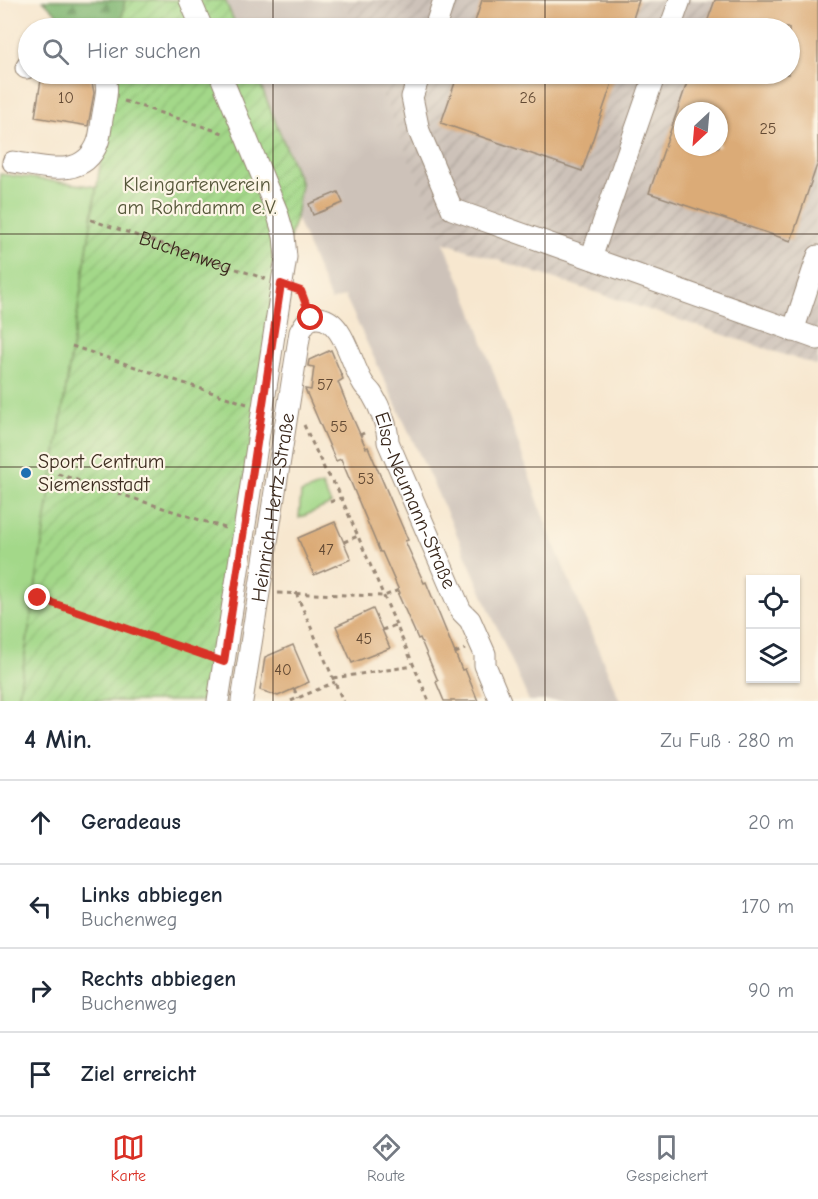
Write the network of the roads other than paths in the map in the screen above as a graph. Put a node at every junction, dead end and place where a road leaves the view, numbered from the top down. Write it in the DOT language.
graph roads {
  1 [pos="190,0"];
  2 [pos="444,0"];
  3 [pos="680,0"];
  4 [pos="198,18"];
  5 [pos="438,18"];
  6 [pos="674,18"];
  7 [pos="106,84"];
  8 [pos="224,84"];
  9 [pos="416,84"];
  10 [pos="652,84"];
  11 [pos="13,162"];
  12 [pos="818,256"];
  13 [pos="591,258"];
  14 [pos="311,318"];
  15 [pos="793,331"];
  16 [pos="818,339"];
  17 [pos="218,701"];
  18 [pos="242,701"];
  19 [pos="500,701"];
  1 -- 4 [label="street"];
  2 -- 5 [label="street"];
  3 -- 6 [label="street"];
  7 -- 11 [label="street"];
  8 -- 17 [label="street"];
  9 -- 13 [label="street"];
  10 -- 13 [label="street"];
  12 -- 15 [label="street"];
  13 -- 15 [label="street"];
  14 -- 18 [label="street, Heinrich-Hertz-Straße"];
  14 -- 19 [label="street, Elsa-Neumann-Straße"];
  15 -- 16 [label="street"];
}
